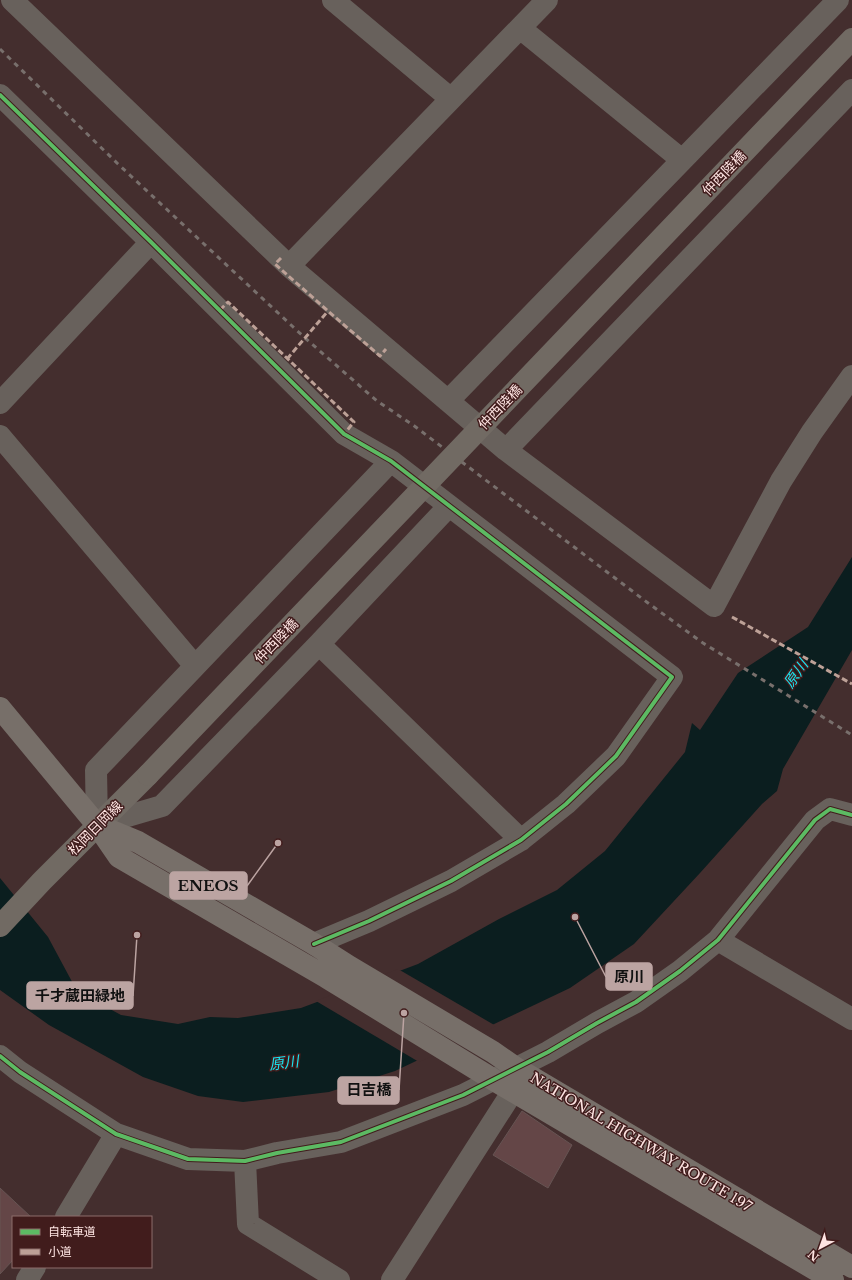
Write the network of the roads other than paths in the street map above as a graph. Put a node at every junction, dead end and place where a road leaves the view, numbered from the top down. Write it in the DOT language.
graph roads {
  1 [pos="12,0"];
  2 [pos="333,0"];
  3 [pos="547,0"];
  4 [pos="838,0"];
  5 [pos="520,28"];
  6 [pos="852,39"];
  7 [pos="852,90"];
  8 [pos="0,95"];
  9 [pos="451,99"];
  10 [pos="682,160"];
  11 [pos="151,242"];
  12 [pos="289,266"];
  13 [pos="852,376"];
  14 [pos="448,401"];
  15 [pos="0,403"];
  16 [pos="0,436"];
  17 [pos="506,450"];
  18 [pos="391,461"];
  19 [pos="449,506"];
  20 [pos="319,644"];
  21 [pos="195,666"];
  22 [pos="0,708"];
  23 [pos="148,776"];
  24 [pos="850,814"];
  25 [pos="97,825"];
  26 [pos="521,840"];
  27 [pos="0,926"];
  28 [pos="718,940"];
  29 [pos="314,944"];
  30 [pos="852,1019"];
  31 [pos="0,1056"];
  32 [pos="516,1068"];
  33 [pos="494,1080"];
  34 [pos="513,1090"];
  35 [pos="116,1134"];
  36 [pos="245,1161"];
  37 [pos="67,1216"];
  38 [pos="852,1267"];
  39 [pos="34,1268"];
  40 [pos="27,1280"];
  41 [pos="339,1280"];
  42 [pos="392,1280"];
  43 [pos="833,1280"];
  1 -- 12 [label="street"];
  2 -- 9 [label="street"];
  3 -- 5 [label="street"];
  4 -- 10 [label="street"];
  5 -- 9 [label="street"];
  5 -- 10 [label="street"];
  6 -- 23 [label="main road, 仲西陸橋, bridge"];
  7 -- 17 [label="street"];
  8 -- 11 [label="street"];
  9 -- 12 [label="street"];
  10 -- 14 [label="street"];
  11 -- 15 [label="street"];
  11 -- 18 [label="street"];
  12 -- 14 [label="street"];
  13 -- 17 [label="street"];
  14 -- 17 [label="street"];
  16 -- 21 [label="street"];
  18 -- 19 [label="street"];
  18 -- 21 [label="street"];
  19 -- 20 [label="street"];
  19 -- 26 [label="street"];
  20 -- 25 [label="street"];
  20 -- 26 [label="street"];
  21 -- 25 [label="street"];
  22 -- 25 [label="highway, NATIONAL HIGHWAY ROUTE 197"];
  23 -- 25 [label="main road, 松岡日岡線"];
  24 -- 28 [label="street"];
  25 -- 27 [label="main road, 松岡日岡線"];
  25 -- 29 [label="highway, NATIONAL HIGHWAY ROUTE 197"];
  25 -- 33 [label="highway, NATIONAL HIGHWAY ROUTE 197"];
  26 -- 29 [label="street"];
  28 -- 30 [label="street"];
  28 -- 32 [label="street"];
  29 -- 32 [label="highway, NATIONAL HIGHWAY ROUTE 197"];
  31 -- 35 [label="street"];
  32 -- 33 [label="street"];
  32 -- 38 [label="highway, NATIONAL HIGHWAY ROUTE 197"];
  33 -- 34 [label="highway, NATIONAL HIGHWAY ROUTE 197"];
  33 -- 36 [label="street"];
  34 -- 42 [label="street"];
  34 -- 43 [label="highway, NATIONAL HIGHWAY ROUTE 197"];
  35 -- 36 [label="street"];
  35 -- 37 [label="street"];
  36 -- 41 [label="street"];
  39 -- 40 [label="street"];
}
